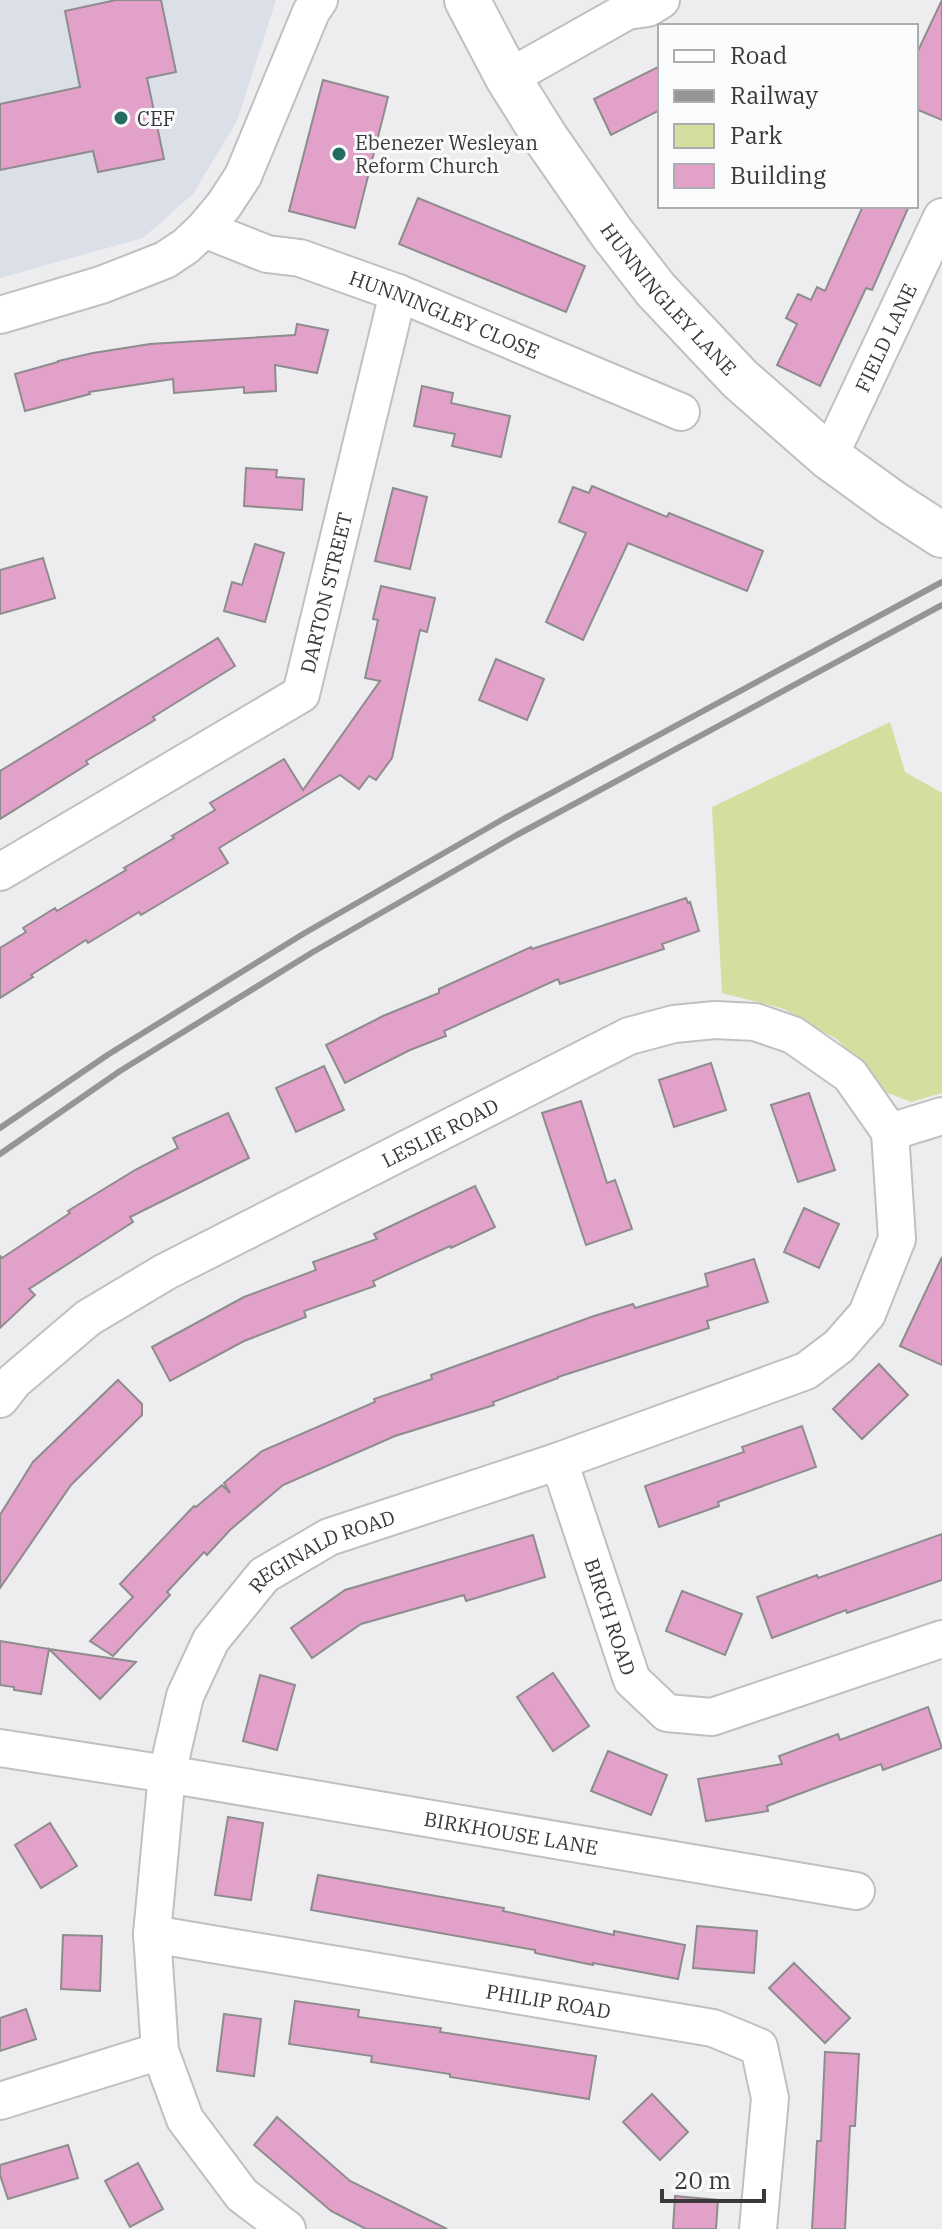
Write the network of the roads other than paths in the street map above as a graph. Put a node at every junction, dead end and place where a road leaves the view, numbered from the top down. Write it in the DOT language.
graph roads {
  1 [pos="319,0"];
  2 [pos="467,0"];
  3 [pos="661,0"];
  4 [pos="508,78"];
  5 [pos="942,217"];
  6 [pos="204,229"];
  7 [pos="398,293"];
  8 [pos="0,315"];
  9 [pos="681,412"];
  10 [pos="829,457"];
  11 [pos="942,535"];
  12 [pos="0,872"];
  13 [pos="942,1116"];
  14 [pos="890,1132"];
  15 [pos="0,1399"];
  16 [pos="559,1461"];
  17 [pos="942,1639"];
  18 [pos="0,1748"];
  19 [pos="167,1774"];
  20 [pos="856,1891"];
  21 [pos="152,1934"];
  22 [pos="160,2051"];
  23 [pos="0,2101"];
  24 [pos="287,2229"];
  25 [pos="758,2229"];
  1 -- 6 [label="street"];
  2 -- 4 [label="main road, HUNNINGLEY LANE"];
  3 -- 4 [label="street"];
  4 -- 10 [label="main road, HUNNINGLEY LANE"];
  5 -- 10 [label="street, FIELD LANE"];
  6 -- 7 [label="street, HUNNINGLEY CLOSE"];
  6 -- 8 [label="street"];
  7 -- 9 [label="street, HUNNINGLEY CLOSE"];
  7 -- 12 [label="street, DARTON STREET"];
  10 -- 11 [label="main road, HUNNINGLEY LANE"];
  13 -- 14 [label="street"];
  14 -- 15 [label="street, LESLIE ROAD"];
  14 -- 16 [label="street, REGINALD ROAD"];
  16 -- 17 [label="street, BIRCH ROAD"];
  16 -- 19 [label="street, REGINALD ROAD"];
  18 -- 19 [label="street, BIRKHOUSE LANE"];
  19 -- 20 [label="street, BIRKHOUSE LANE"];
  19 -- 21 [label="street, REGINALD ROAD"];
  21 -- 22 [label="street, REGINALD ROAD"];
  21 -- 25 [label="street, PHILIP ROAD"];
  22 -- 23 [label="street"];
  22 -- 24 [label="street, REGINALD ROAD"];
}
